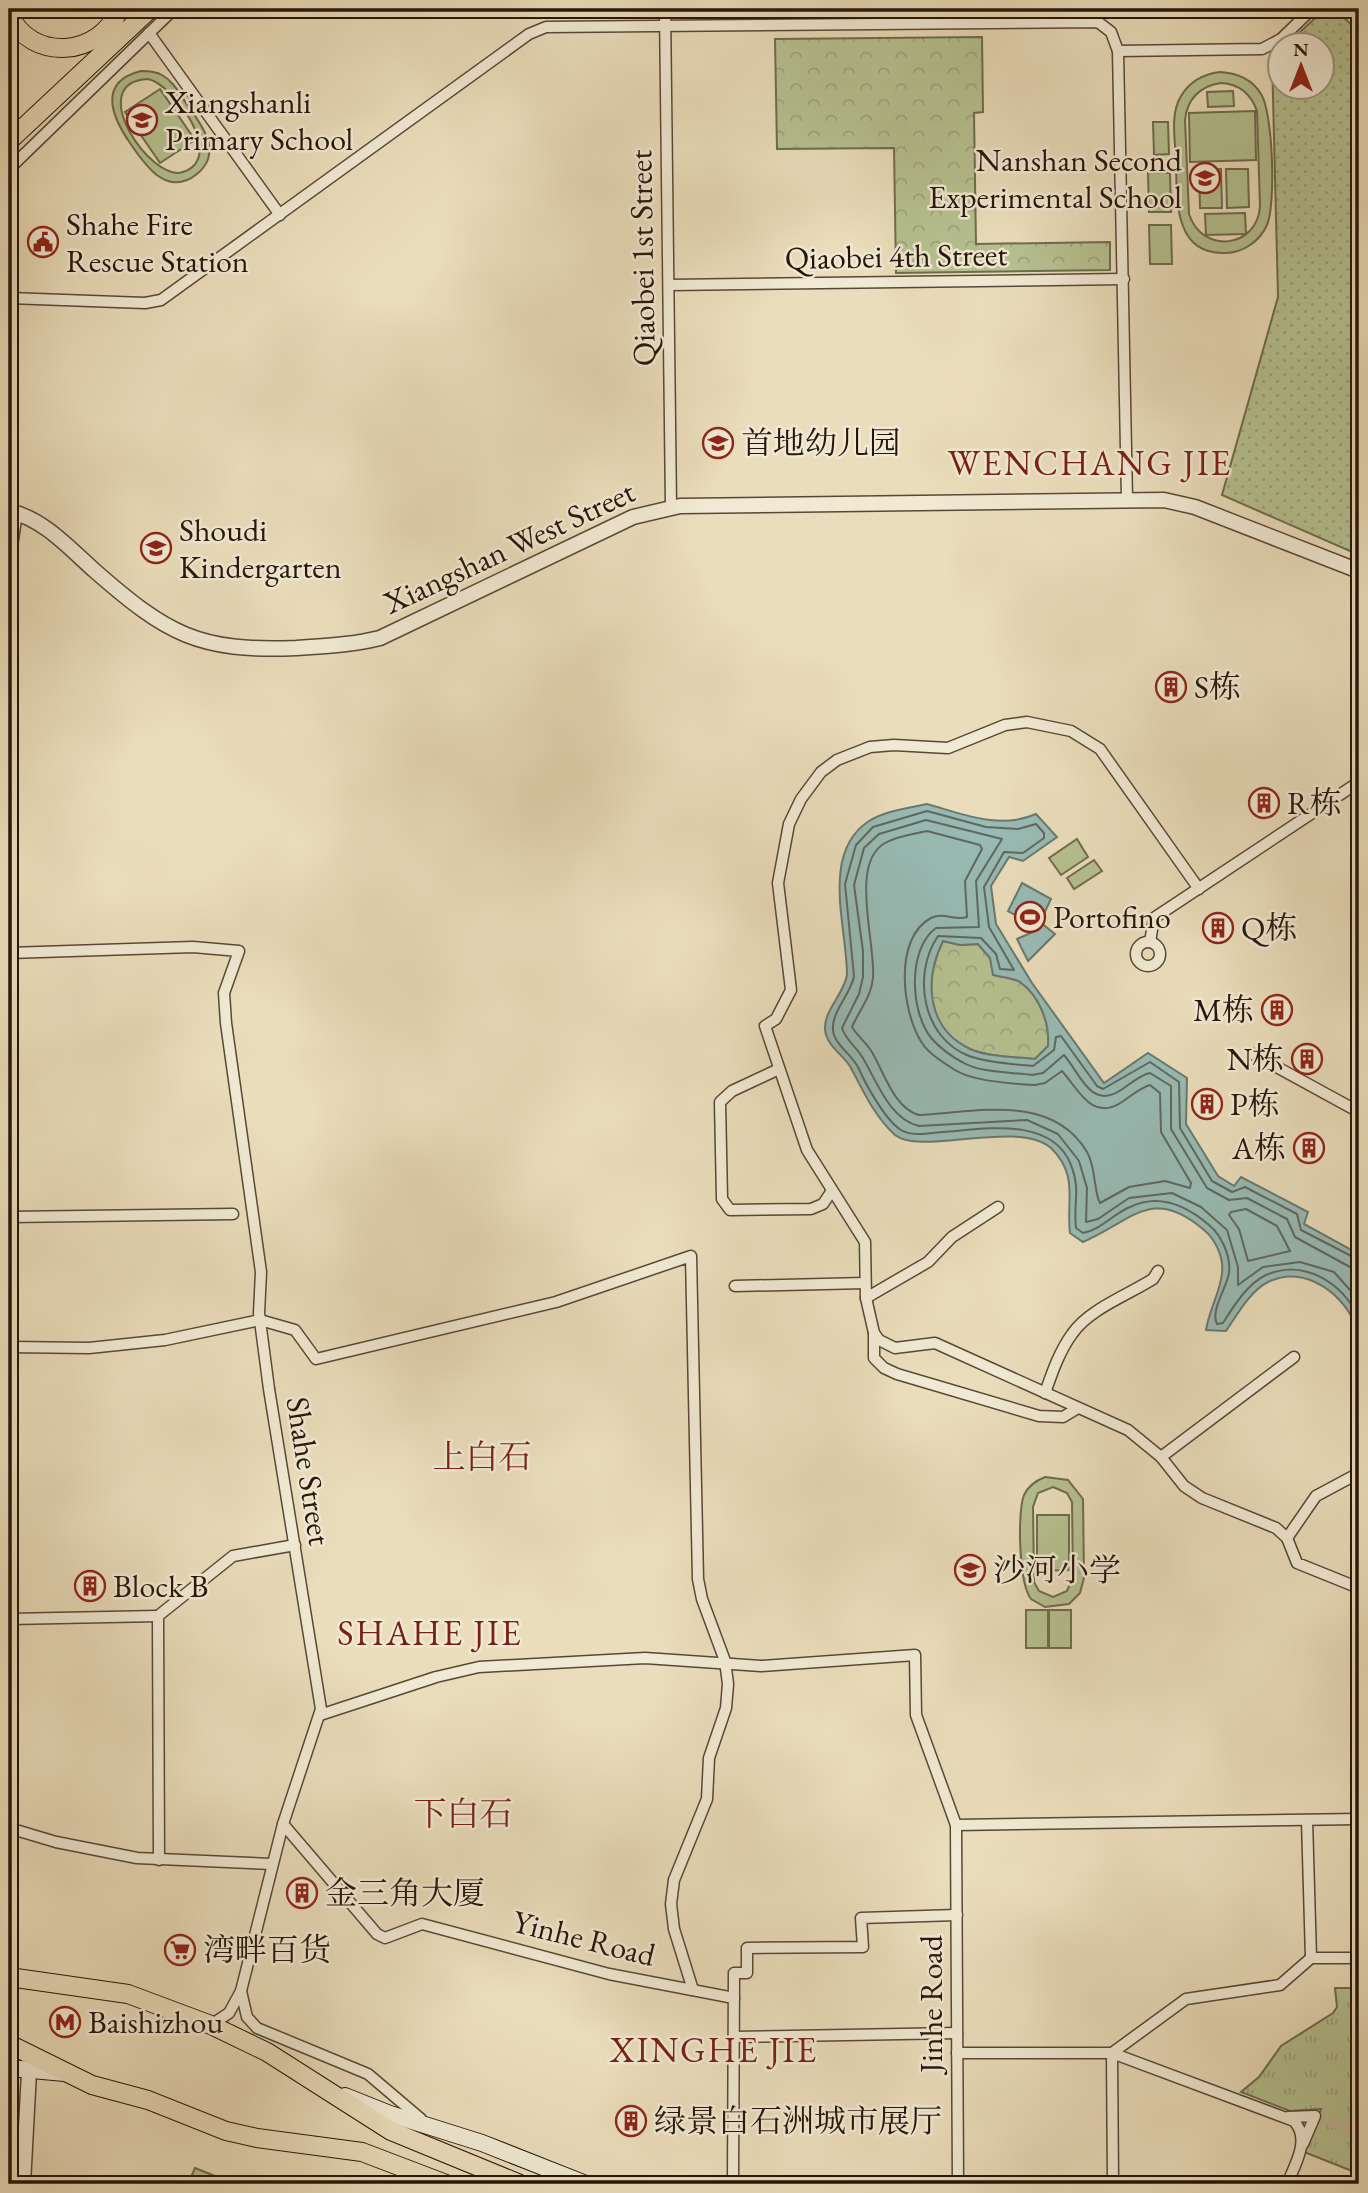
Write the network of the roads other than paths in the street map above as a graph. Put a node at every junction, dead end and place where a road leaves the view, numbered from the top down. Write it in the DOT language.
graph roads {
  1 [pos="119,9"];
  2 [pos="150,9"];
  3 [pos="174,9"];
  4 [pos="665,9"];
  5 [pos="1312,9"];
  6 [pos="9,14"];
  7 [pos="666,25"];
  8 [pos="149,33"];
  9 [pos="1118,51"];
  10 [pos="9,141"];
  11 [pos="9,169"];
  12 [pos="280,215"];
  13 [pos="1124,279"];
  14 [pos="669,285"];
  15 [pos="9,299"];
  16 [pos="1127,499"];
  17 [pos="671,506"];
  18 [pos="13,512"];
  19 [pos="9,566"];
  20 [pos="1359,571"];
  21 [pos="1359,782"];
  22 [pos="1199,888"];
  23 [pos="1150,942"];
  24 [pos="9,953"];
  25 [pos="1253,1054"];
  26 [pos="779,1069"];
  27 [pos="1359,1112"];
  28 [pos="831,1192"];
  29 [pos="998,1207"];
  30 [pos="233,1214"];
  31 [pos="9,1217"];
  32 [pos="1158,1271"];
  33 [pos="865,1283"];
  34 [pos="735,1286"];
  35 [pos="866,1298"];
  36 [pos="260,1320"];
  37 [pos="874,1334"];
  38 [pos="9,1348"];
  39 [pos="1294,1357"];
  40 [pos="1045,1393"];
  41 [pos="1078,1408"];
  42 [pos="1161,1457"];
  43 [pos="1359,1473"];
  44 [pos="1287,1538"];
  45 [pos="295,1545"];
  46 [pos="1359,1588"];
  47 [pos="158,1616"];
  48 [pos="9,1619"];
  49 [pos="726,1665"];
  50 [pos="320,1715"];
  51 [pos="1359,1819"];
  52 [pos="1307,1820"];
  53 [pos="283,1824"];
  54 [pos="956,1825"];
  55 [pos="9,1828"];
  56 [pos="159,1860"];
  57 [pos="272,1864"];
  58 [pos="957,1915"];
  59 [pos="1311,1958"];
  60 [pos="1359,1958"];
  61 [pos="9,1976"];
  62 [pos="693,1990"];
  63 [pos="241,1991"];
  64 [pos="734,1998"];
  65 [pos="211,2025"];
  66 [pos="957,2033"];
  67 [pos="734,2037"];
  68 [pos="9,2044"];
  69 [pos="957,2053"];
  70 [pos="1112,2053"];
  71 [pos="9,2068"];
  72 [pos="29,2072"];
  73 [pos="65,2073"];
  74 [pos="314,2084"];
  75 [pos="1288,2117"];
  76 [pos="439,2130"];
  77 [pos="391,2131"];
  78 [pos="1301,2149"];
  79 [pos="375,2155"];
  80 [pos="23,2184"];
  81 [pos="446,2184"];
  82 [pos="520,2184"];
  83 [pos="586,2184"];
  84 [pos="733,2184"];
  85 [pos="958,2184"];
  86 [pos="1113,2184"];
  87 [pos="1287,2184"];
  1 -- 6 [label="main road"];
  2 -- 10 [label="main road"];
  3 -- 8 [label="street"];
  4 -- 7 [label="street, Qiaobei 1st Street"];
  5 -- 9 [label="street"];
  7 -- 9 [label="street"];
  7 -- 12 [label="street"];
  7 -- 14 [label="street, Qiaobei 1st Street"];
  8 -- 11 [label="street"];
  8 -- 12 [label="street"];
  9 -- 13 [label="street"];
  12 -- 15 [label="street"];
  13 -- 14 [label="street, Qiaobei 4th Street"];
  13 -- 16 [label="street"];
  14 -- 17 [label="street, Qiaobei 1st Street"];
  16 -- 17 [label="street, Xiangshan West Street"];
  16 -- 20 [label="street, Xiangshan West Street"];
  17 -- 18 [label="street, Xiangshan West Street"];
  18 -- 19 [label="street"];
  21 -- 22 [label="street"];
  22 -- 23 [label="street"];
  22 -- 26 [label="street"];
  24 -- 36 [label="street, Shahe Street"];
  25 -- 27 [label="street"];
  26 -- 28 [label="street"];
  26 -- 28 [label="street"];
  28 -- 33 [label="street"];
  29 -- 35 [label="street"];
  30 -- 31 [label="street"];
  32 -- 40 [label="street"];
  33 -- 34 [label="street"];
  33 -- 35 [label="street"];
  35 -- 37 [label="street"];
  36 -- 38 [label="street"];
  36 -- 45 [label="street, Shahe Street"];
  36 -- 49 [label="street"];
  37 -- 40 [label="street"];
  37 -- 41 [label="street"];
  39 -- 42 [label="street"];
  40 -- 41 [label="street"];
  41 -- 42 [label="street"];
  42 -- 44 [label="street"];
  43 -- 44 [label="street"];
  44 -- 46 [label="street"];
  45 -- 47 [label="street"];
  45 -- 50 [label="street, Shahe Street"];
  47 -- 48 [label="street"];
  47 -- 56 [label="street"];
  49 -- 50 [label="street"];
  49 -- 54 [label="street, Jinhe Road"];
  49 -- 62 [label="street"];
  50 -- 53 [label="street, Shahe Street"];
  51 -- 52 [label="street"];
  52 -- 54 [label="street"];
  52 -- 59 [label="street"];
  53 -- 57 [label="street, Shahe Street"];
  53 -- 62 [label="street, Yinhe Road"];
  54 -- 58 [label="street, Jinhe Road"];
  55 -- 56 [label="street"];
  56 -- 57 [label="street"];
  57 -- 63 [label="street, Shahe Street"];
  58 -- 64 [label="street"];
  58 -- 66 [label="street, Jinhe Road"];
  59 -- 60 [label="street"];
  59 -- 70 [label="street"];
  61 -- 65 [label="main road"];
  62 -- 64 [label="street, Yinhe Road"];
  63 -- 65 [label="street"];
  63 -- 76 [label="street"];
  64 -- 67 [label="street"];
  65 -- 74 [label="main road"];
  66 -- 67 [label="street"];
  66 -- 69 [label="street, Jinhe Road"];
  67 -- 84 [label="street"];
  68 -- 73 [label="main road"];
  69 -- 70 [label="street"];
  69 -- 85 [label="street, Jinhe Road"];
  70 -- 75 [label="street"];
  70 -- 86 [label="street"];
  71 -- 72 [label="main road"];
  72 -- 73 [label="main road"];
  72 -- 80 [label="street"];
  73 -- 79 [label="main road"];
  74 -- 76 [label="main road"];
  74 -- 77 [label="main road"];
  75 -- 78 [label="street"];
  75 -- 78 [label="street"];
  76 -- 83 [label="main road"];
  77 -- 79 [label="main road"];
  77 -- 82 [label="main road"];
  78 -- 87 [label="street"];
  79 -- 81 [label="main road"];
}
